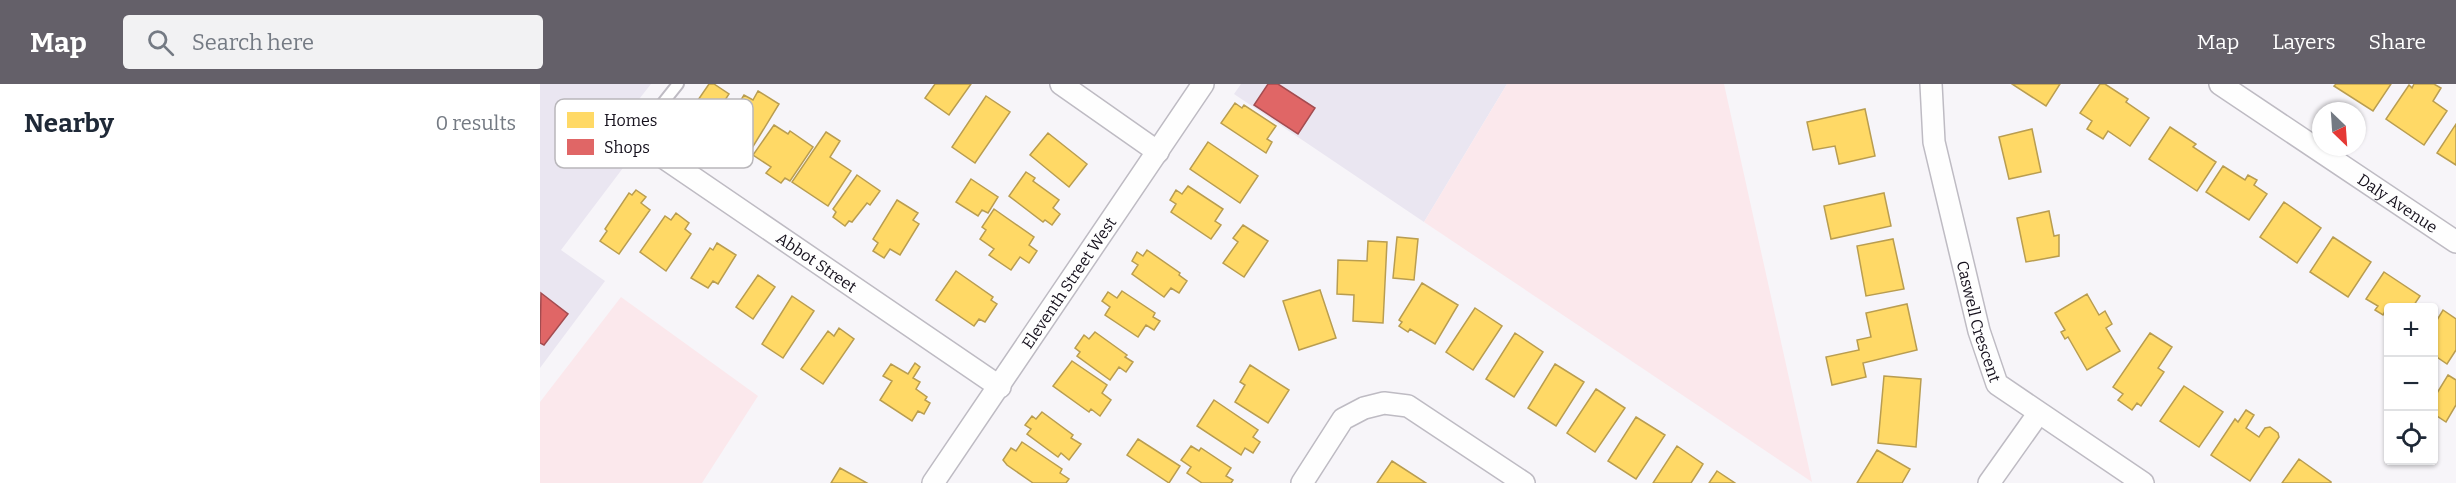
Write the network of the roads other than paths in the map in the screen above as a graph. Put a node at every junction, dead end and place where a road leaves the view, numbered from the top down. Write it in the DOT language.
graph roads {
  1 [pos="678,84"];
  2 [pos="1061,84"];
  3 [pos="1203,84"];
  4 [pos="1931,84"];
  5 [pos="2220,84"];
  6 [pos="666,99"];
  7 [pos="1158,152"];
  8 [pos="679,168"];
  9 [pos="2456,242"];
  10 [pos="1000,387"];
  11 [pos="2038,414"];
  12 [pos="933,483"];
  13 [pos="1302,483"];
  14 [pos="1524,483"];
  15 [pos="1989,483"];
  16 [pos="2143,483"];
  1 -- 6 [label="lane"];
  2 -- 7 [label="street"];
  3 -- 7 [label="street, Eleventh Street West"];
  4 -- 11 [label="street, Caswell Crescent"];
  5 -- 9 [label="street, Daly Avenue"];
  7 -- 10 [label="street, Eleventh Street West"];
  8 -- 10 [label="street, Abbot Street"];
  10 -- 12 [label="street, Eleventh Street West"];
  11 -- 15 [label="street"];
  11 -- 16 [label="street, Caswell Crescent"];
  13 -- 14 [label="street"];
}
